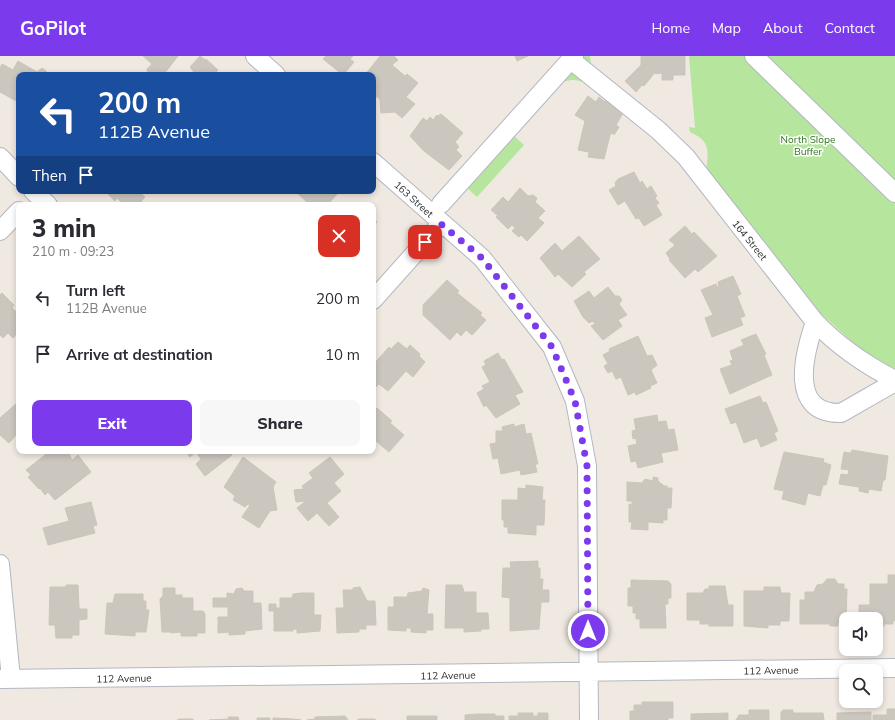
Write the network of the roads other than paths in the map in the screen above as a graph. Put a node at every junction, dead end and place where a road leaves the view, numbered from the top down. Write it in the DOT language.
graph roads {
  1 [pos="255,56"];
  2 [pos="754,56"];
  3 [pos="573,58"];
  4 [pos="273,72"];
  5 [pos="0,157"];
  6 [pos="376,165"];
  7 [pos="16,173"];
  8 [pos="895,193"];
  9 [pos="441,204"];
  10 [pos="16,214"];
  11 [pos="441,224"];
  12 [pos="0,231"];
  13 [pos="376,297"];
  14 [pos="815,322"];
  15 [pos="895,381"];
  16 [pos="0,564"];
  17 [pos="895,668"];
  18 [pos="588,673"];
  19 [pos="5,679"];
  20 [pos="589,720"];
  1 -- 4 [label="street"];
  2 -- 8 [label="street"];
  3 -- 9 [label="street"];
  3 -- 14 [label="street, 164 Street"];
  5 -- 7 [label="street"];
  6 -- 11 [label="street, 163 Street"];
  10 -- 12 [label="street"];
  11 -- 13 [label="street"];
  11 -- 18 [label="street, 163 Street"];
  14 -- 15 [label="street, 164 Street"];
  14 -- 15 [label="street, 164 Street"];
  16 -- 19 [label="street"];
  17 -- 18 [label="street, 112 Avenue"];
  18 -- 19 [label="street, 112 Avenue"];
  18 -- 20 [label="street, 163 Street"];
}
